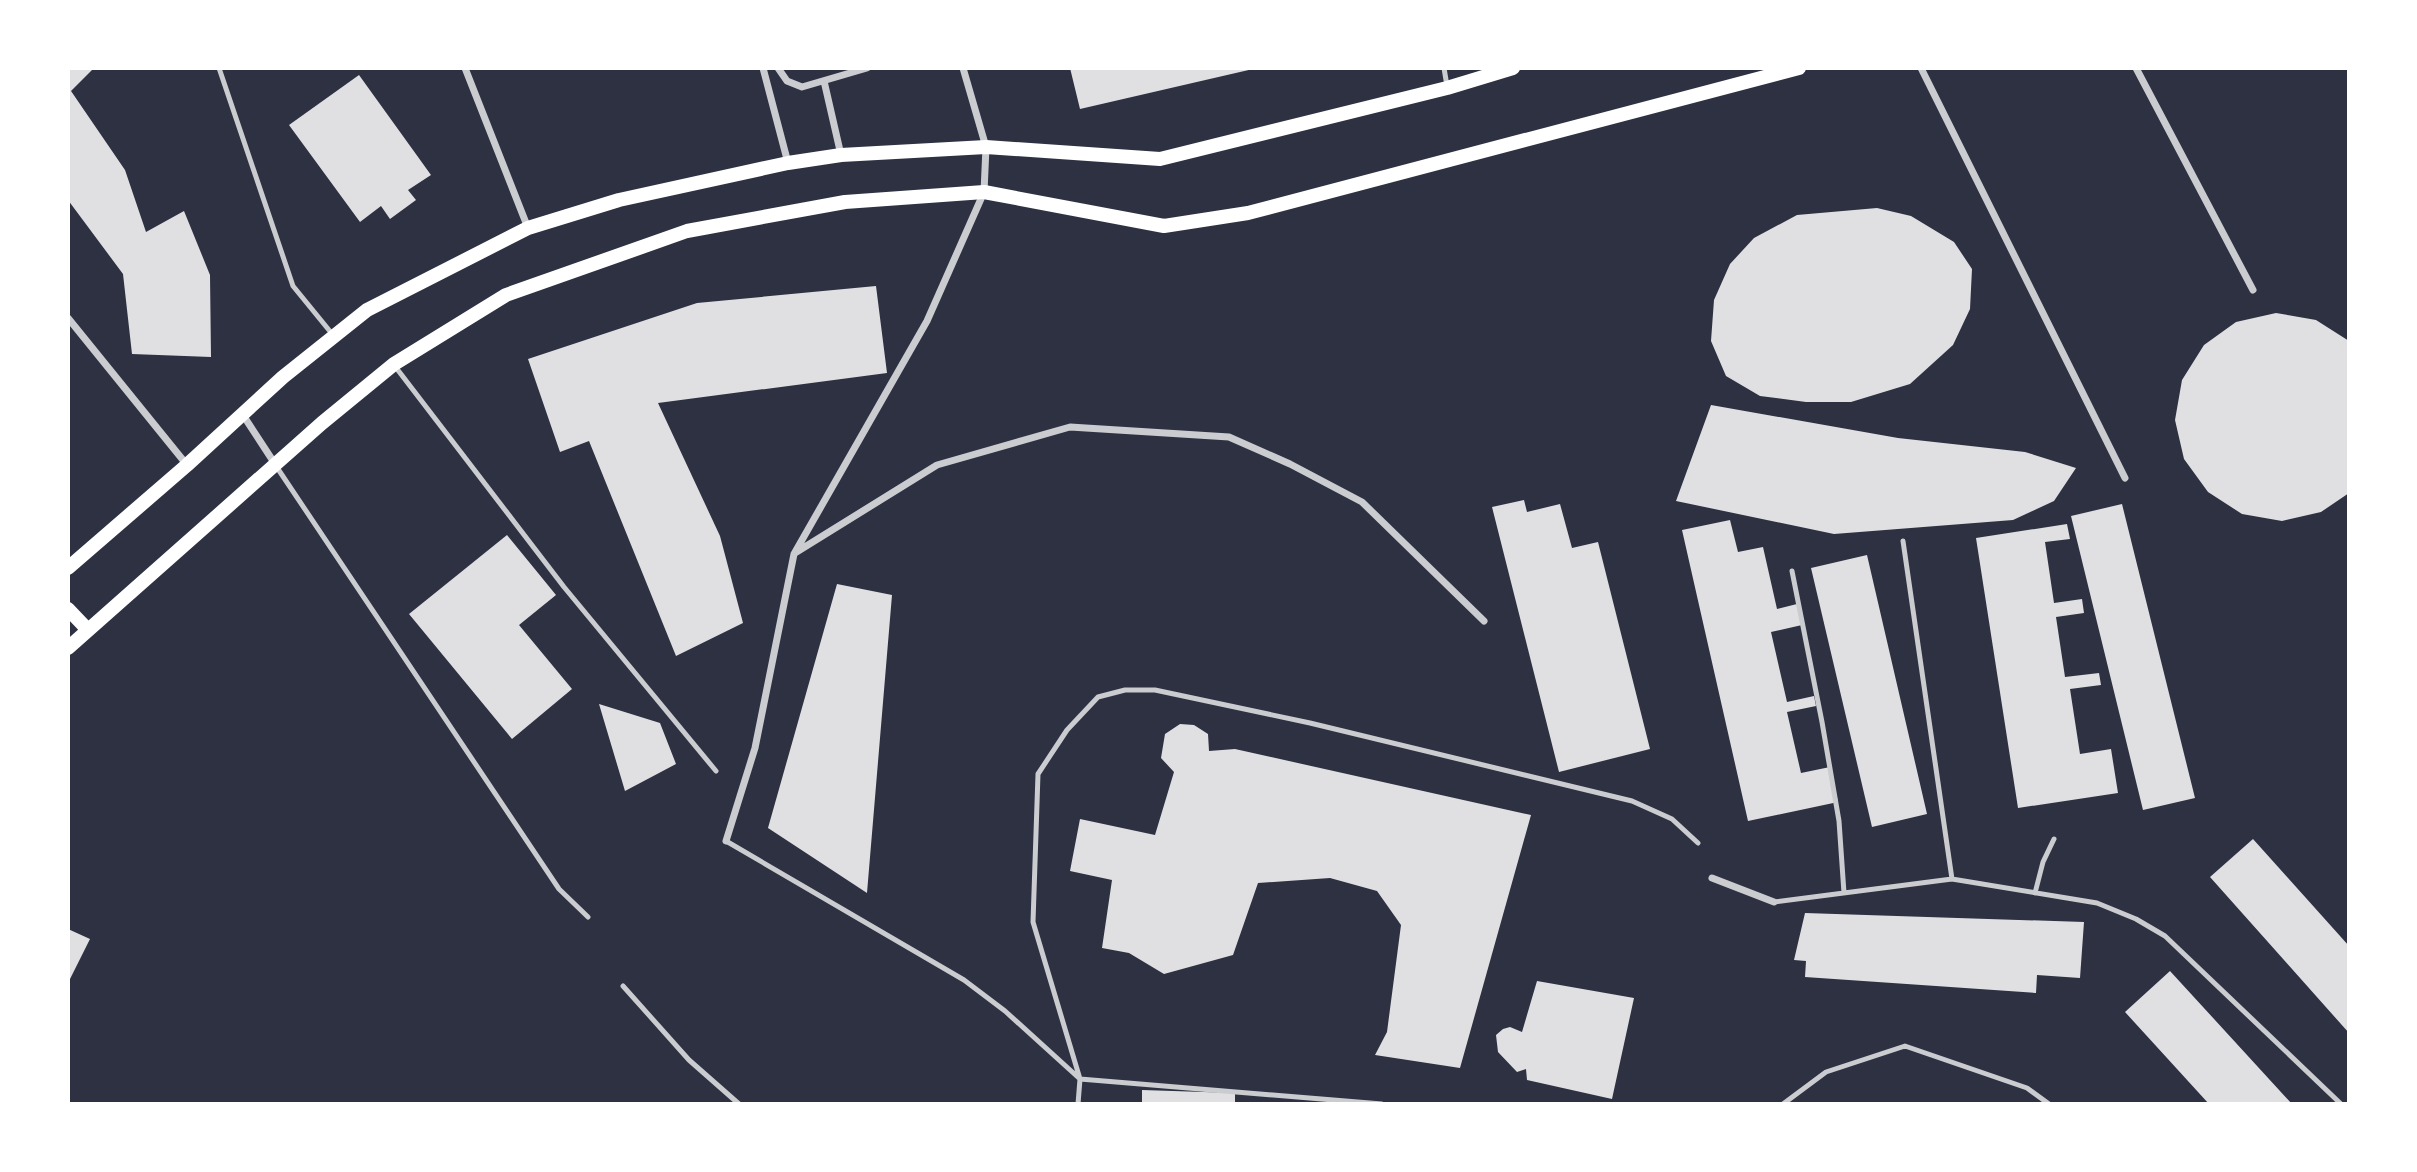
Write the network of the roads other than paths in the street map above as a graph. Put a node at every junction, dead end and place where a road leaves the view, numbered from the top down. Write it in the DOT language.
graph roads {
  1 [pos="219,68"];
  2 [pos="465,68"];
  3 [pos="763,68"];
  4 [pos="778,68"];
  5 [pos="867,68"];
  6 [pos="963,68"];
  7 [pos="1444,68"];
  8 [pos="1513,68"];
  9 [pos="1798,68"];
  10 [pos="1921,68"];
  11 [pos="2136,68"];
  12 [pos="824,81"];
  13 [pos="1447,88"];
  14 [pos="986,147"];
  15 [pos="841,155"];
  16 [pos="788,163"];
  17 [pos="984,192"];
  18 [pos="528,228"];
  19 [pos="2252,290"];
  20 [pos="68,318"];
  21 [pos="335,337"];
  22 [pos="394,364"];
  23 [pos="243,415"];
  24 [pos="275,464"];
  25 [pos="187,465"];
  26 [pos="2125,478"];
  27 [pos="1903,541"];
  28 [pos="794,554"];
  29 [pos="68,568"];
  30 [pos="1792,571"];
  31 [pos="68,609"];
  32 [pos="1484,621"];
  33 [pos="88,630"];
  34 [pos="68,648"];
  35 [pos="716,771"];
  36 [pos="2054,839"];
  37 [pos="726,841"];
  38 [pos="1698,843"];
  39 [pos="1712,878"];
  40 [pos="1952,879"];
  41 [pos="1844,893"];
  42 [pos="2035,893"];
  43 [pos="1773,902"];
  44 [pos="588,917"];
  45 [pos="623,986"];
  46 [pos="1080,1079"];
  47 [pos="739,1104"];
  48 [pos="1078,1104"];
  49 [pos="1382,1104"];
  50 [pos="1783,1104"];
  51 [pos="2049,1104"];
  52 [pos="2341,1104"];
  1 -- 21 [label="lane"];
  2 -- 18 [label="street"];
  3 -- 16 [label="street"];
  4 -- 12 [label="street"];
  5 -- 12 [label="street"];
  6 -- 14 [label="street"];
  7 -- 13 [label="lane"];
  8 -- 13 [label="main road"];
  9 -- 17 [label="main road"];
  10 -- 26 [label="street"];
  11 -- 19 [label="street"];
  12 -- 15 [label="street"];
  13 -- 14 [label="main road"];
  14 -- 15 [label="main road"];
  14 -- 17 [label="street"];
  15 -- 16 [label="main road"];
  16 -- 18 [label="main road"];
  17 -- 22 [label="main road"];
  17 -- 28 [label="street"];
  18 -- 21 [label="main road"];
  20 -- 25 [label="street"];
  21 -- 23 [label="main road"];
  22 -- 24 [label="main road"];
  22 -- 35 [label="lane"];
  23 -- 24 [label="street"];
  23 -- 25 [label="main road"];
  24 -- 33 [label="main road"];
  24 -- 44 [label="lane"];
  25 -- 29 [label="main road"];
  27 -- 40 [label="lane"];
  28 -- 32 [label="street"];
  28 -- 37 [label="street"];
  30 -- 41 [label="lane"];
  31 -- 33 [label="main road"];
  33 -- 34 [label="main road"];
  36 -- 42 [label="lane"];
  37 -- 46 [label="lane"];
  38 -- 46 [label="lane"];
  39 -- 43 [label="street"];
  40 -- 41 [label="lane"];
  40 -- 42 [label="lane"];
  41 -- 43 [label="lane"];
  42 -- 52 [label="lane"];
  45 -- 47 [label="lane"];
  46 -- 48 [label="lane"];
  46 -- 49 [label="lane"];
  50 -- 51 [label="lane"];
}
